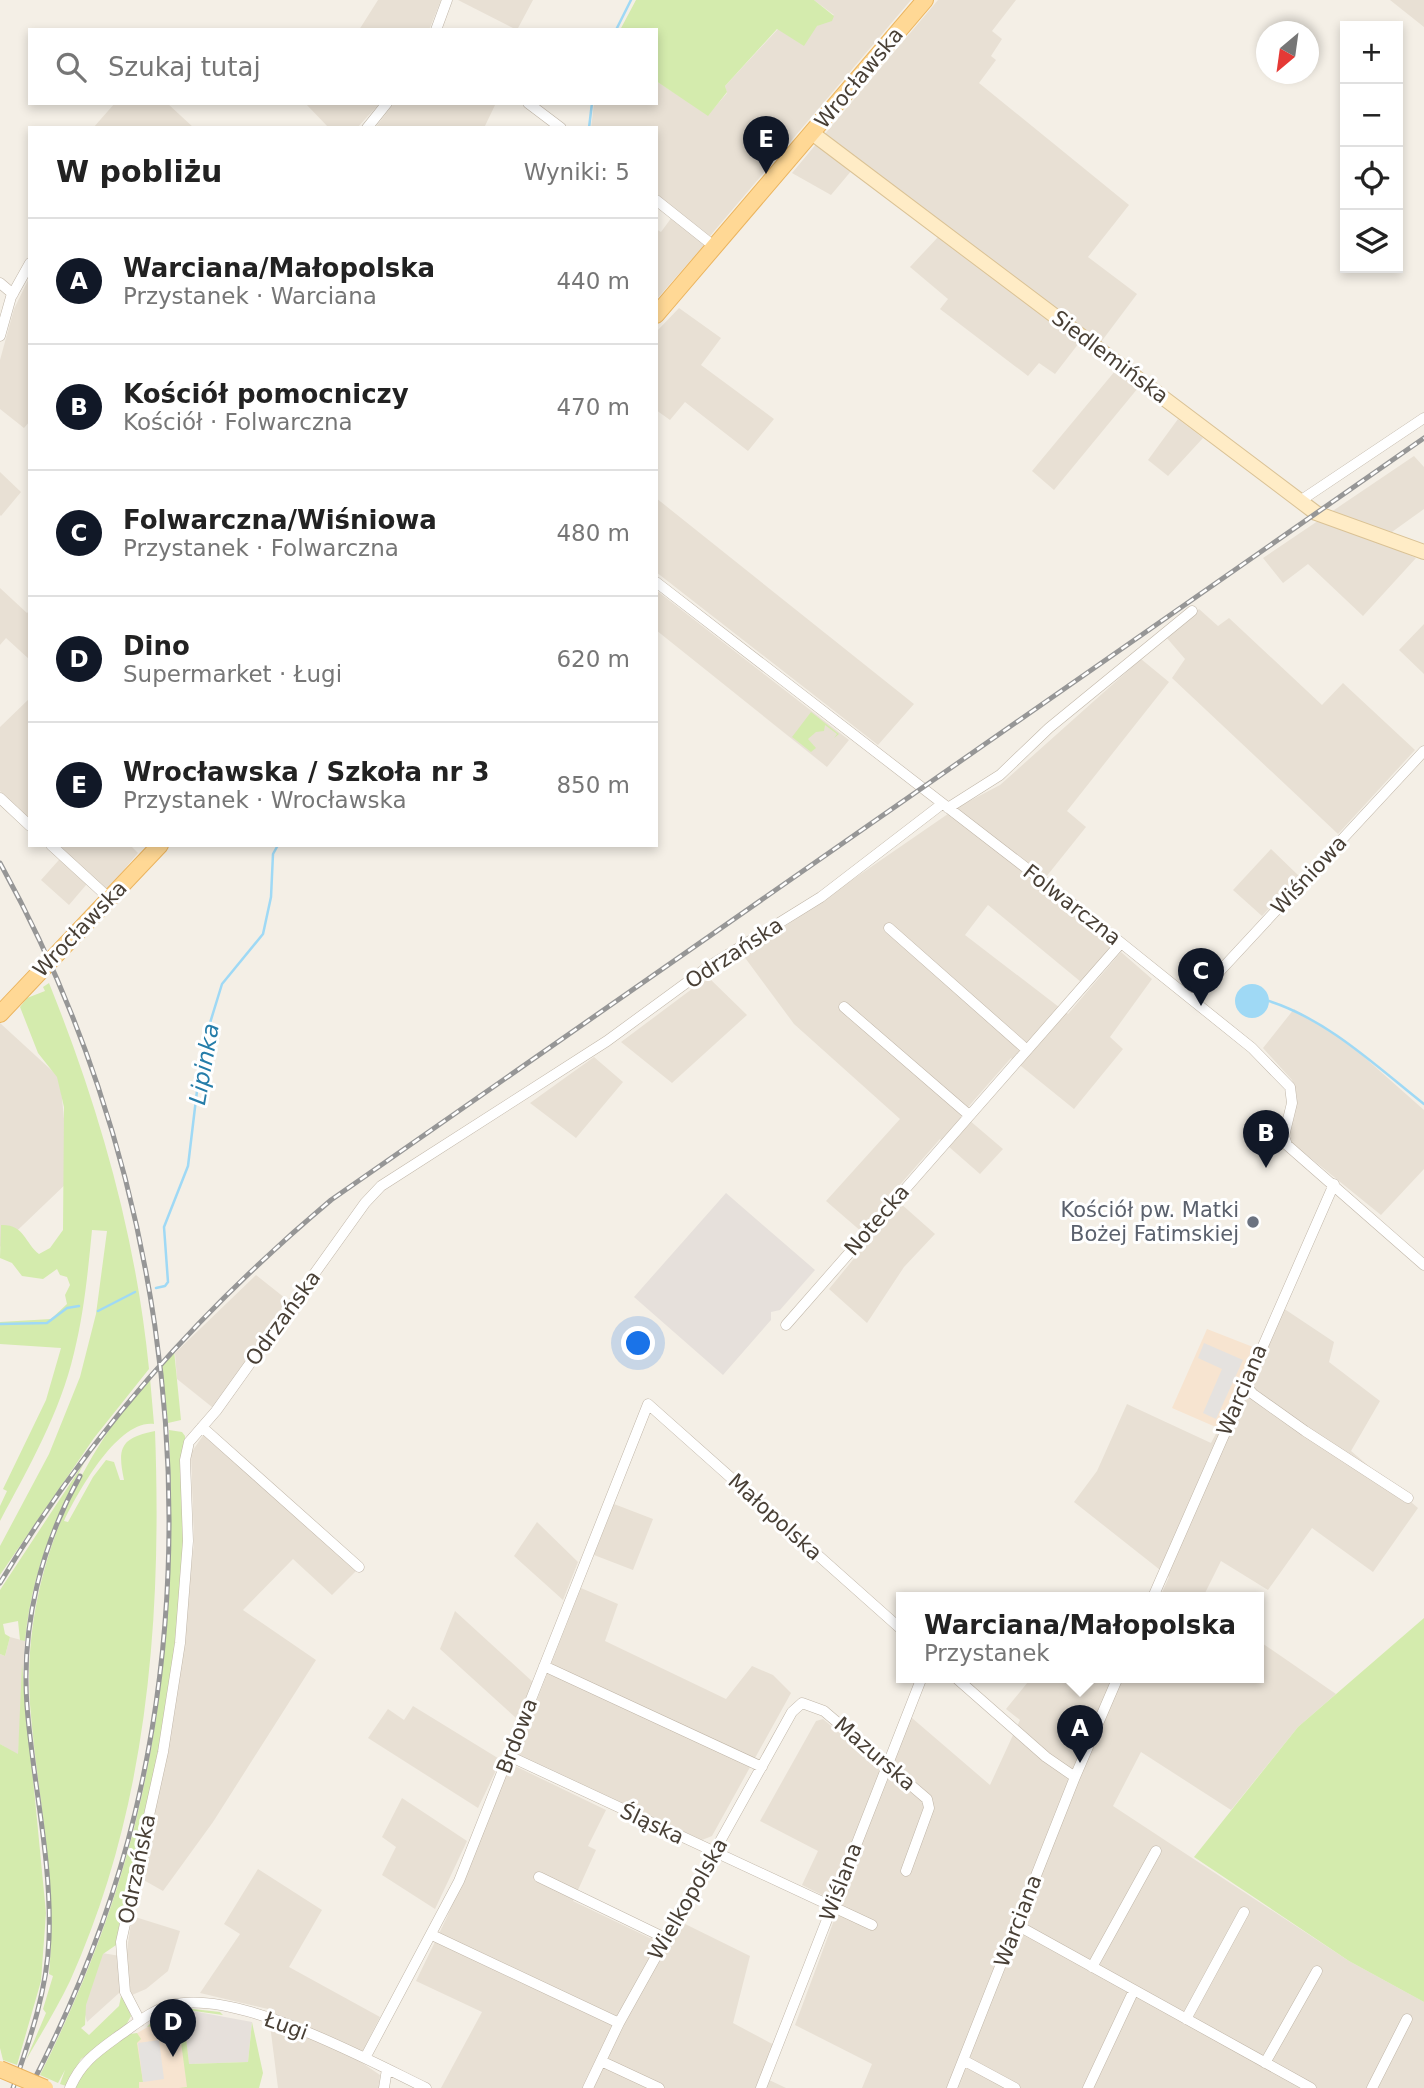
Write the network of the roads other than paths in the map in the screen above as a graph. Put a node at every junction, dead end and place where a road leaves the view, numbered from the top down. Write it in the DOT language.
graph roads {
  1 [pos="447,0"];
  2 [pos="925,0"];
  3 [pos="437,28"];
  4 [pos="385,105"];
  5 [pos="531,105"];
  6 [pos="369,126"];
  7 [pos="558,126"];
  8 [pos="813,133"];
  9 [pos="658,202"];
  10 [pos="715,247"];
  11 [pos="28,267"];
  12 [pos="0,283"];
  13 [pos="13,294"];
  14 [pos="658,313"];
  15 [pos="0,336"];
  16 [pos="1424,418"];
  17 [pos="1300,502"];
  18 [pos="1424,552"];
  19 [pos="658,584"];
  20 [pos="1192,611"];
  21 [pos="1424,751"];
  22 [pos="0,798"];
  23 [pos="945,806"];
  24 [pos="28,824"];
  25 [pos="53,847"];
  26 [pos="158,847"];
  27 [pos="110,899"];
  28 [pos="889,928"];
  29 [pos="1121,943"];
  30 [pos="1193,1000"];
  31 [pos="844,1007"];
  32 [pos="0,1014"];
  33 [pos="1027,1050"];
  34 [pos="969,1115"];
  35 [pos="1334,1184"];
  36 [pos="1424,1265"];
  37 [pos="786,1325"];
  38 [pos="1244,1384"];
  39 [pos="648,1404"];
  40 [pos="202,1427"];
  41 [pos="1408,1498"];
  42 [pos="359,1567"];
  43 [pos="1155,1592"];
  44 [pos="896,1626"];
  45 [pos="544,1666"];
  46 [pos="920,1683"];
  47 [pos="962,1683"];
  48 [pos="1115,1683"];
  49 [pos="792,1712"];
  50 [pos="509,1756"];
  51 [pos="887,1765"];
  52 [pos="762,1767"];
  53 [pos="1075,1777"];
  54 [pos="1156,1852"];
  55 [pos="714,1853"];
  56 [pos="906,1871"];
  57 [pos="539,1877"];
  58 [pos="832,1906"];
  59 [pos="1244,1912"];
  60 [pos="872,1925"];
  61 [pos="1017,1925"];
  62 [pos="432,1935"];
  63 [pos="665,1938"];
  64 [pos="1092,1967"];
  65 [pos="1317,1971"];
  66 [pos="1134,1990"];
  67 [pos="1186,2019"];
  68 [pos="1407,2019"];
  69 [pos="140,2021"];
  70 [pos="619,2023"];
  71 [pos="365,2058"];
  72 [pos="964,2060"];
  73 [pos="601,2061"];
  74 [pos="1265,2063"];
  75 [pos="0,2069"];
  76 [pos="387,2069"];
  77 [pos="44,2088"];
  78 [pos="70,2088"];
  79 [pos="384,2088"];
  80 [pos="426,2088"];
  81 [pos="588,2088"];
  82 [pos="659,2088"];
  83 [pos="761,2088"];
  84 [pos="952,2088"];
  85 [pos="1015,2088"];
  86 [pos="1088,2088"];
  87 [pos="1311,2088"];
  88 [pos="1372,2088"];
  1 -- 3 [label="street"];
  2 -- 8 [label="main road, Wrocławska"];
  4 -- 6 [label="street"];
  5 -- 7 [label="street"];
  8 -- 10 [label="main road, Wrocławska"];
  8 -- 17 [label="street, Siedlemińska"];
  9 -- 10 [label="street"];
  10 -- 14 [label="main road, Wrocławska"];
  11 -- 13 [label="street"];
  12 -- 13 [label="street"];
  13 -- 15 [label="street"];
  16 -- 17 [label="street"];
  17 -- 18 [label="street, Siedlemińska"];
  19 -- 23 [label="street, Folwarczna"];
  20 -- 23 [label="street, Odrzańska"];
  21 -- 30 [label="street, Wiśniowa"];
  22 -- 24 [label="street"];
  23 -- 29 [label="street, Folwarczna"];
  23 -- 40 [label="street, Odrzańska"];
  25 -- 27 [label="street"];
  26 -- 27 [label="main road, Wrocławska"];
  27 -- 32 [label="main road, Wrocławska"];
  28 -- 33 [label="street"];
  29 -- 30 [label="street, Folwarczna"];
  29 -- 33 [label="street, Notecka"];
  30 -- 35 [label="street, Folwarczna"];
  31 -- 34 [label="street"];
  33 -- 34 [label="street, Notecka"];
  34 -- 37 [label="street, Notecka"];
  35 -- 36 [label="street, Folwarczna"];
  35 -- 38 [label="street, Warciana"];
  38 -- 41 [label="street"];
  38 -- 43 [label="street, Warciana"];
  39 -- 44 [label="street, Małopolska"];
  39 -- 45 [label="street, Brdowa"];
  40 -- 42 [label="street"];
  40 -- 69 [label="street, Odrzańska"];
  45 -- 50 [label="street, Brdowa"];
  45 -- 52 [label="street"];
  46 -- 51 [label="street, Wiślana"];
  47 -- 53 [label="street"];
  48 -- 53 [label="street, Warciana"];
  49 -- 51 [label="street, Mazurska"];
  49 -- 52 [label="street, Wielkopolska"];
  50 -- 55 [label="street, Śląska"];
  50 -- 62 [label="street, Brdowa"];
  51 -- 56 [label="street, Mazurska"];
  51 -- 58 [label="street, Wiślana"];
  52 -- 55 [label="street, Wielkopolska"];
  53 -- 61 [label="street, Warciana"];
  54 -- 64 [label="street"];
  55 -- 58 [label="street, Śląska"];
  55 -- 63 [label="street, Wielkopolska"];
  57 -- 63 [label="street"];
  58 -- 60 [label="street, Śląska"];
  58 -- 83 [label="street, Wiślana"];
  59 -- 67 [label="street"];
  61 -- 64 [label="street"];
  61 -- 72 [label="street, Warciana"];
  62 -- 70 [label="street"];
  62 -- 71 [label="street, Brdowa"];
  63 -- 70 [label="street, Wielkopolska"];
  64 -- 66 [label="street"];
  65 -- 74 [label="street"];
  66 -- 67 [label="street"];
  66 -- 86 [label="street"];
  67 -- 74 [label="street"];
  68 -- 88 [label="street"];
  69 -- 71 [label="street, Ługi"];
  69 -- 78 [label="street"];
  70 -- 73 [label="street, Wielkopolska"];
  71 -- 76 [label="street, Ługi"];
  72 -- 84 [label="street, Warciana"];
  72 -- 85 [label="street"];
  73 -- 81 [label="street, Wielkopolska"];
  73 -- 82 [label="street"];
  74 -- 87 [label="street"];
  75 -- 77 [label="main road, bridge"];
  76 -- 79 [label="street"];
  76 -- 80 [label="street, Ługi"];
}
